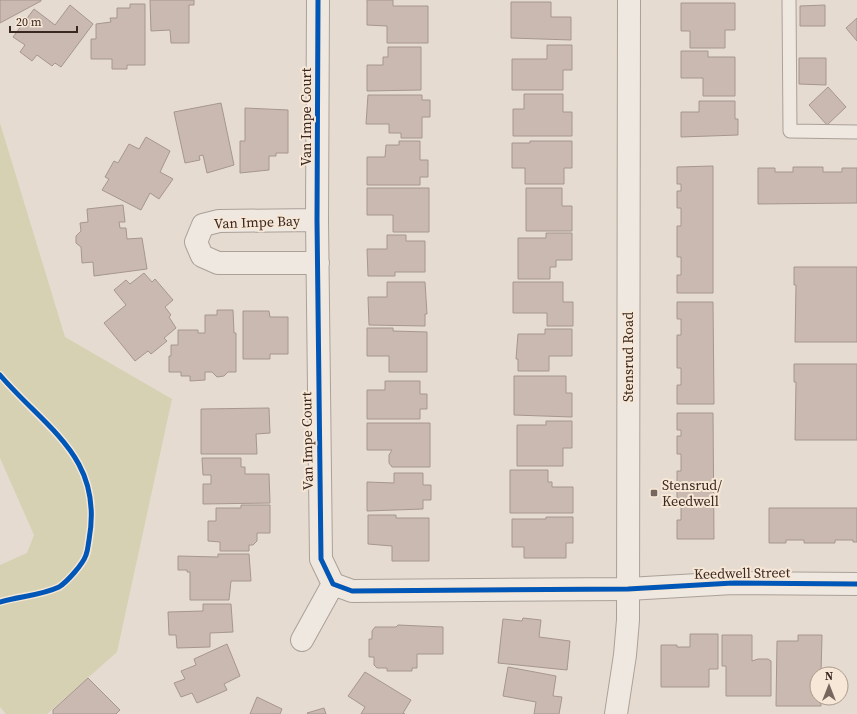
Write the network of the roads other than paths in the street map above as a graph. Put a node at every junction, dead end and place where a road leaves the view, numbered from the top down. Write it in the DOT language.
graph roads {
  1 [pos="318,0"];
  2 [pos="629,0"];
  3 [pos="789,0"];
  4 [pos="857,132"];
  5 [pos="317,220"];
  6 [pos="318,263"];
  7 [pos="333,584"];
  8 [pos="857,584"];
  9 [pos="628,589"];
  10 [pos="302,640"];
  11 [pos="616,714"];
  1 -- 5 [label="street, Van Impe Court"];
  2 -- 9 [label="street, Stensrud Road"];
  3 -- 4 [label="lane"];
  5 -- 6 [label="street, Van Impe Court"];
  5 -- 6 [label="street, Van Impe Bay"];
  6 -- 7 [label="street, Van Impe Court"];
  7 -- 9 [label="street"];
  7 -- 10 [label="street"];
  8 -- 9 [label="street, Keedwell Street"];
  9 -- 11 [label="street, Stensrud Road"];
}
